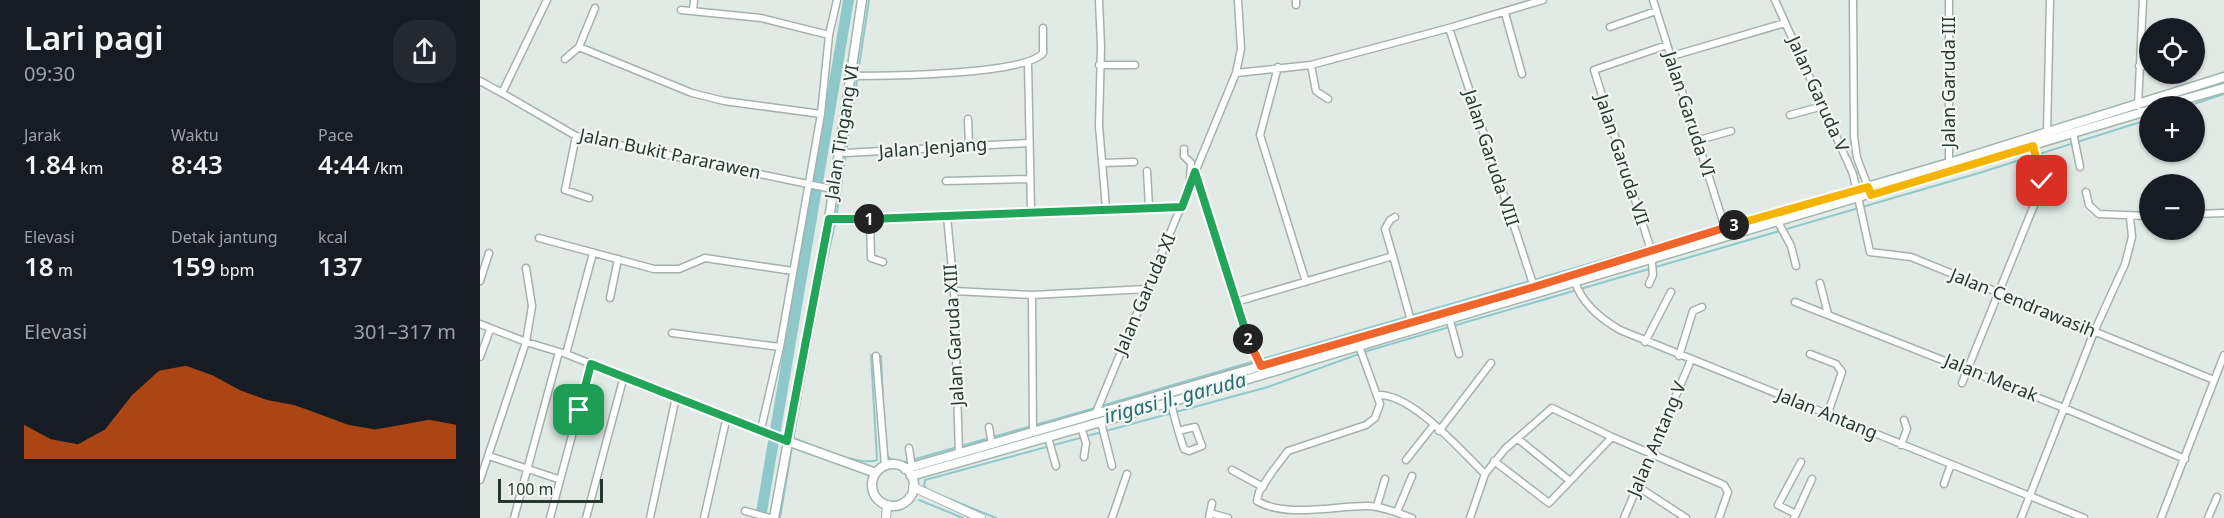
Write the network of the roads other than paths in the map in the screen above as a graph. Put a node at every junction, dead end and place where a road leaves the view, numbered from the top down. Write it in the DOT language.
graph roads {
  1 [pos="547,0"];
  2 [pos="694,0"];
  3 [pos="837,0"];
  4 [pos="862,0"];
  5 [pos="1099,0"];
  6 [pos="1238,0"];
  7 [pos="1543,0"];
  8 [pos="1653,0"];
  9 [pos="1775,0"];
  10 [pos="1853,0"];
  11 [pos="1949,0"];
  12 [pos="2050,0"];
  13 [pos="2143,0"];
  14 [pos="595,8"];
  15 [pos="681,10"];
  16 [pos="693,11"];
  17 [pos="1656,11"];
  18 [pos="1504,13"];
  19 [pos="2142,18"];
  20 [pos="1785,23"];
  21 [pos="1610,27"];
  22 [pos="1043,28"];
  23 [pos="1449,28"];
  24 [pos="829,35"];
  25 [pos="1667,45"];
  26 [pos="579,47"];
  27 [pos="1672,56"];
  28 [pos="565,59"];
  29 [pos="1028,63"];
  30 [pos="1100,65"];
  31 [pos="1135,65"];
  32 [pos="1311,65"];
  33 [pos="2139,66"];
  34 [pos="1278,67"];
  35 [pos="1236,73"];
  36 [pos="1522,74"];
  37 [pos="849,76"];
  38 [pos="2224,77"];
  39 [pos="480,81"];
  40 [pos="2224,88"];
  41 [pos="502,93"];
  42 [pos="2196,96"];
  43 [pos="1328,99"];
  44 [pos="1823,106"];
  45 [pos="2138,106"];
  46 [pos="821,114"];
  47 [pos="1790,115"];
  48 [pos="968,119"];
  49 [pos="2139,119"];
  50 [pos="1731,131"];
  51 [pos="576,136"];
  52 [pos="2047,136"];
  53 [pos="1699,140"];
  54 [pos="2075,140"];
  55 [pos="1028,143"];
  56 [pos="969,145"];
  57 [pos="2033,146"];
  58 [pos="1184,149"];
  59 [pos="838,151"];
  60 [pos="1134,162"];
  61 [pos="1102,163"];
  62 [pos="1949,164"];
  63 [pos="2080,167"];
  64 [pos="1147,171"];
  65 [pos="1195,172"];
  66 [pos="1030,179"];
  67 [pos="1906,180"];
  68 [pos="946,181"];
  69 [pos="810,185"];
  70 [pos="827,188"];
  71 [pos="1190,188"];
  72 [pos="1870,191"];
  73 [pos="2086,192"];
  74 [pos="589,198"];
  75 [pos="1859,201"];
  76 [pos="1149,207"];
  77 [pos="1182,207"];
  78 [pos="1106,208"];
  79 [pos="1031,210"];
  80 [pos="2224,213"];
  81 [pos="2205,214"];
  82 [pos="947,216"];
  83 [pos="1395,217"];
  84 [pos="2130,217"];
  85 [pos="2139,217"];
  86 [pos="829,219"];
  87 [pos="870,219"];
  88 [pos="1781,229"];
  89 [pos="1727,232"];
  90 [pos="539,238"];
  91 [pos="489,253"];
  92 [pos="593,253"];
  93 [pos="1652,254"];
  94 [pos="1393,256"];
  95 [pos="618,259"];
  96 [pos="883,262"];
  97 [pos="1796,266"];
  98 [pos="526,268"];
  99 [pos="793,272"];
  100 [pos="480,281"];
  101 [pos="1306,282"];
  102 [pos="1820,283"];
  103 [pos="1649,284"];
  104 [pos="1534,287"];
  105 [pos="1577,287"];
  106 [pos="1147,289"];
  107 [pos="954,291"];
  108 [pos="1671,292"];
  109 [pos="1999,292"];
  110 [pos="1032,295"];
  111 [pos="609,298"];
  112 [pos="1236,302"];
  113 [pos="1796,302"];
  114 [pos="1702,307"];
  115 [pos="1828,314"];
  116 [pos="1412,321"];
  117 [pos="1450,321"];
  118 [pos="480,324"];
  119 [pos="490,330"];
  120 [pos="2094,332"];
  121 [pos="672,333"];
  122 [pos="526,342"];
  123 [pos="1645,342"];
  124 [pos="780,347"];
  125 [pos="1362,352"];
  126 [pos="562,353"];
  127 [pos="1459,354"];
  128 [pos="1810,354"];
  129 [pos="2224,355"];
  130 [pos="876,356"];
  131 [pos="1679,356"];
  132 [pos="480,357"];
  133 [pos="1691,360"];
  134 [pos="1491,363"];
  135 [pos="591,364"];
  136 [pos="1261,366"];
  137 [pos="1967,369"];
  138 [pos="624,376"];
  139 [pos="2214,380"];
  140 [pos="1962,383"];
  141 [pos="1377,395"];
  142 [pos="676,397"];
  143 [pos="1152,404"];
  144 [pos="2064,408"];
  145 [pos="1172,409"];
  146 [pos="1828,413"];
  147 [pos="727,416"];
  148 [pos="1904,420"];
  149 [pos="1100,426"];
  150 [pos="989,427"];
  151 [pos="1081,427"];
  152 [pos="1436,428"];
  153 [pos="761,429"];
  154 [pos="1178,431"];
  155 [pos="1033,433"];
  156 [pos="1048,437"];
  157 [pos="1612,437"];
  158 [pos="784,439"];
  159 [pos="1518,439"];
  160 [pos="992,445"];
  161 [pos="1901,445"];
  162 [pos="909,448"];
  163 [pos="1650,453"];
  164 [pos="959,454"];
  165 [pos="489,456"];
  166 [pos="1084,457"];
  167 [pos="2185,459"];
  168 [pos="1406,460"];
  169 [pos="1494,461"];
  170 [pos="1801,462"];
  171 [pos="1951,464"];
  172 [pos="885,466"];
  173 [pos="1056,466"];
  174 [pos="1112,466"];
  175 [pos="526,468"];
  176 [pos="1232,470"];
  177 [pos="909,471"];
  178 [pos="876,473"];
  179 [pos="1127,474"];
  180 [pos="1485,474"];
  181 [pos="1412,477"];
  182 [pos="558,479"];
  183 [pos="1385,479"];
  184 [pos="1812,479"];
  185 [pos="480,480"];
  186 [pos="1570,481"];
  187 [pos="1944,484"];
  188 [pos="1263,486"];
  189 [pos="1637,486"];
  190 [pos="913,487"];
  191 [pos="2030,495"];
  192 [pos="2217,497"];
  193 [pos="1212,503"];
  194 [pos="886,505"];
  195 [pos="1377,506"];
  196 [pos="745,511"];
  197 [pos="1397,512"];
  198 [pos="1210,516"];
  199 [pos="1795,516"];
  200 [pos="514,518"];
  201 [pos="550,518"];
  202 [pos="586,518"];
  203 [pos="650,518"];
  204 [pos="704,518"];
  205 [pos="770,518"];
  206 [pos="886,518"];
  207 [pos="981,518"];
  208 [pos="1112,518"];
  209 [pos="1228,518"];
  210 [pos="1412,518"];
  211 [pos="1470,518"];
  212 [pos="1624,518"];
  213 [pos="1686,518"];
  214 [pos="1719,518"];
  215 [pos="2021,518"];
  216 [pos="2084,518"];
  217 [pos="2161,518"];
  218 [pos="2208,518"];
  1 -- 41 [label="street"];
  2 -- 16 [label="street"];
  3 -- 24 [label="street"];
  4 -- 37 [label="main road, Jalan Tingang VI"];
  5 -- 30 [label="street"];
  6 -- 35 [label="street, Jalan Garuda XI"];
  7 -- 18 [label="street"];
  8 -- 17 [label="street, Jalan Garuda VI"];
  9 -- 20 [label="street, Jalan Garuda V"];
  10 -- 72 [label="street"];
  11 -- 62 [label="street, Jalan Garuda III"];
  12 -- 52 [label="street"];
  13 -- 19 [label="street"];
  14 -- 26 [label="street"];
  15 -- 16 [label="street"];
  16 -- 24 [label="street"];
  17 -- 21 [label="street"];
  17 -- 25 [label="street, Jalan Garuda VI"];
  18 -- 23 [label="street"];
  18 -- 36 [label="street"];
  20 -- 27 [label="street"];
  20 -- 44 [label="street, Jalan Garuda V"];
  22 -- 29 [label="street"];
  23 -- 32 [label="street"];
  23 -- 104 [label="street, Jalan Garuda VIII"];
  24 -- 46 [label="street"];
  25 -- 27 [label="street, Jalan Garuda VI"];
  25 -- 93 [label="street, Jalan Garuda VII"];
  26 -- 28 [label="street"];
  26 -- 46 [label="street"];
  27 -- 53 [label="street, Jalan Garuda VI"];
  29 -- 37 [label="street"];
  29 -- 55 [label="street"];
  30 -- 31 [label="street"];
  30 -- 61 [label="street"];
  32 -- 34 [label="street"];
  32 -- 43 [label="street"];
  33 -- 45 [label="street"];
  34 -- 35 [label="street"];
  34 -- 101 [label="street"];
  35 -- 65 [label="street, Jalan Garuda XI"];
  37 -- 59 [label="main road, Jalan Tingang VI"];
  38 -- 45 [label="main road"];
  39 -- 41 [label="street, Jalan Bukit Pararawen"];
  40 -- 42 [label="main road"];
  41 -- 51 [label="street, Jalan Bukit Pararawen"];
  44 -- 47 [label="street"];
  44 -- 75 [label="street, Jalan Garuda V"];
  45 -- 52 [label="main road"];
  46 -- 69 [label="street"];
  48 -- 56 [label="street"];
  49 -- 54 [label="main road"];
  50 -- 53 [label="street"];
  51 -- 69 [label="street, Jalan Bukit Pararawen"];
  51 -- 74 [label="street"];
  52 -- 54 [label="main road"];
  52 -- 57 [label="main road"];
  52 -- 62 [label="main road"];
  53 -- 89 [label="street, Jalan Garuda VI"];
  54 -- 63 [label="street"];
  55 -- 56 [label="street, Jalan Jenjang"];
  55 -- 66 [label="street"];
  56 -- 59 [label="street, Jalan Jenjang"];
  57 -- 67 [label="main road"];
  57 -- 109 [label="street"];
  58 -- 71 [label="street"];
  59 -- 70 [label="main road, Jalan Tingang VI"];
  60 -- 61 [label="street"];
  61 -- 78 [label="street"];
  62 -- 67 [label="main road"];
  64 -- 76 [label="street"];
  65 -- 71 [label="street, Jalan Garuda XI"];
  65 -- 112 [label="street"];
  66 -- 68 [label="street"];
  66 -- 79 [label="street"];
  67 -- 72 [label="main road"];
  69 -- 70 [label="street, Jalan Bukit Pararawen"];
  69 -- 99 [label="street"];
  70 -- 86 [label="main road, Jalan Tingang VI"];
  71 -- 77 [label="street, Jalan Garuda XI"];
  72 -- 75 [label="main road"];
  73 -- 84 [label="street"];
  75 -- 88 [label="main road"];
  75 -- 89 [label="main road"];
  75 -- 109 [label="street, Jalan Cendrawasih"];
  76 -- 77 [label="street"];
  76 -- 78 [label="street"];
  77 -- 106 [label="street, Jalan Garuda XI"];
  78 -- 79 [label="street"];
  79 -- 82 [label="street"];
  80 -- 81 [label="street"];
  82 -- 87 [label="street"];
  82 -- 107 [label="street, Jalan Garuda XIII"];
  83 -- 94 [label="street"];
  84 -- 85 [label="street"];
  84 -- 120 [label="street"];
  86 -- 87 [label="street"];
  86 -- 158 [label="main road, Jalan Tingang VI"];
  87 -- 96 [label="street"];
  88 -- 89 [label="main road"];
  88 -- 97 [label="street"];
  89 -- 93 [label="main road"];
  90 -- 92 [label="street"];
  91 -- 100 [label="street"];
  92 -- 95 [label="street"];
  92 -- 126 [label="street"];
  93 -- 103 [label="street, Jalan Garuda VII"];
  93 -- 104 [label="main road"];
  93 -- 105 [label="main road"];
  94 -- 101 [label="street"];
  94 -- 116 [label="street"];
  95 -- 99 [label="street"];
  95 -- 111 [label="street"];
  98 -- 122 [label="street"];
  99 -- 124 [label="street"];
  101 -- 112 [label="street"];
  102 -- 115 [label="street"];
  104 -- 117 [label="main road"];
  105 -- 117 [label="main road"];
  105 -- 123 [label="street, Jalan Antang"];
  106 -- 110 [label="street"];
  106 -- 149 [label="street, Jalan Garuda XI"];
  107 -- 110 [label="street"];
  107 -- 164 [label="street, Jalan Garuda XIII"];
  108 -- 123 [label="street"];
  109 -- 120 [label="street, Jalan Cendrawasih"];
  109 -- 137 [label="street"];
  110 -- 155 [label="street"];
  112 -- 136 [label="street"];
  113 -- 115 [label="street, Jalan Merak"];
  114 -- 131 [label="street"];
  115 -- 137 [label="street, Jalan Merak"];
  116 -- 117 [label="main road"];
  116 -- 136 [label="main road"];
  117 -- 125 [label="main road"];
  117 -- 127 [label="street"];
  118 -- 119 [label="street"];
  119 -- 122 [label="street"];
  119 -- 132 [label="street"];
  120 -- 139 [label="street, Jalan Cendrawasih"];
  120 -- 144 [label="street"];
  121 -- 124 [label="street"];
  122 -- 126 [label="street"];
  122 -- 165 [label="street"];
  123 -- 131 [label="street, Jalan Antang"];
  124 -- 153 [label="street"];
  125 -- 141 [label="street"];
  125 -- 145 [label="main road"];
  126 -- 135 [label="street"];
  126 -- 175 [label="street"];
  128 -- 146 [label="street"];
  129 -- 139 [label="street"];
  130 -- 172 [label="street"];
  131 -- 133 [label="street, Jalan Antang"];
  133 -- 146 [label="street, Jalan Antang"];
  133 -- 163 [label="street, Jalan Antang V"];
  134 -- 152 [label="street"];
  135 -- 138 [label="street"];
  135 -- 182 [label="street"];
  136 -- 143 [label="main road"];
  137 -- 140 [label="street"];
  137 -- 144 [label="street, Jalan Merak"];
  138 -- 142 [label="street"];
  138 -- 202 [label="street"];
  139 -- 167 [label="street"];
  141 -- 152 [label="street"];
  141 -- 188 [label="street"];
  142 -- 147 [label="street"];
  142 -- 203 [label="street"];
  143 -- 145 [label="main road"];
  143 -- 149 [label="main road"];
  144 -- 167 [label="street, Jalan Merak"];
  144 -- 191 [label="street"];
  145 -- 154 [label="street"];
  146 -- 161 [label="street, Jalan Antang"];
  147 -- 153 [label="street"];
  147 -- 204 [label="street"];
  148 -- 161 [label="street"];
  149 -- 151 [label="main road"];
  149 -- 155 [label="main road"];
  149 -- 174 [label="street"];
  150 -- 160 [label="street"];
  151 -- 156 [label="main road"];
  151 -- 166 [label="street"];
  152 -- 168 [label="street"];
  152 -- 180 [label="street"];
  153 -- 158 [label="street"];
  154 -- 154 [label="street"];
  155 -- 160 [label="main road"];
  156 -- 173 [label="street"];
  156 -- 177 [label="main road"];
  157 -- 159 [label="street"];
  157 -- 163 [label="street"];
  157 -- 186 [label="street"];
  158 -- 178 [label="main road"];
  158 -- 205 [label="main road, Jalan Tingang VI"];
  159 -- 169 [label="street"];
  159 -- 186 [label="street"];
  160 -- 164 [label="main road"];
  161 -- 171 [label="street, Jalan Antang"];
  162 -- 177 [label="street"];
  163 -- 189 [label="street, Jalan Antang V"];
  163 -- 214 [label="street"];
  164 -- 177 [label="main road"];
  165 -- 175 [label="street"];
  165 -- 185 [label="street"];
  167 -- 217 [label="street"];
  169 -- 180 [label="street"];
  169 -- 186 [label="street"];
  170 -- 199 [label="street"];
  171 -- 187 [label="street"];
  171 -- 191 [label="street, Jalan Antang"];
  172 -- 177 [label="main road"];
  172 -- 178 [label="main road"];
  175 -- 182 [label="street"];
  175 -- 200 [label="street"];
  176 -- 188 [label="street"];
  177 -- 190 [label="main road"];
  178 -- 194 [label="main road"];
  179 -- 208 [label="street"];
  180 -- 211 [label="street"];
  181 -- 197 [label="street"];
  182 -- 201 [label="street"];
  183 -- 195 [label="street"];
  184 -- 199 [label="street"];
  188 -- 195 [label="street"];
  189 -- 212 [label="street, Jalan Antang V"];
  189 -- 213 [label="street"];
  190 -- 194 [label="main road"];
  190 -- 207 [label="street"];
  191 -- 215 [label="street"];
  191 -- 216 [label="street, Jalan Antang"];
  192 -- 218 [label="street"];
  193 -- 198 [label="street"];
  194 -- 206 [label="street"];
  195 -- 197 [label="street"];
  196 -- 205 [label="street"];
  197 -- 210 [label="street"];
  198 -- 209 [label="street"];
}
